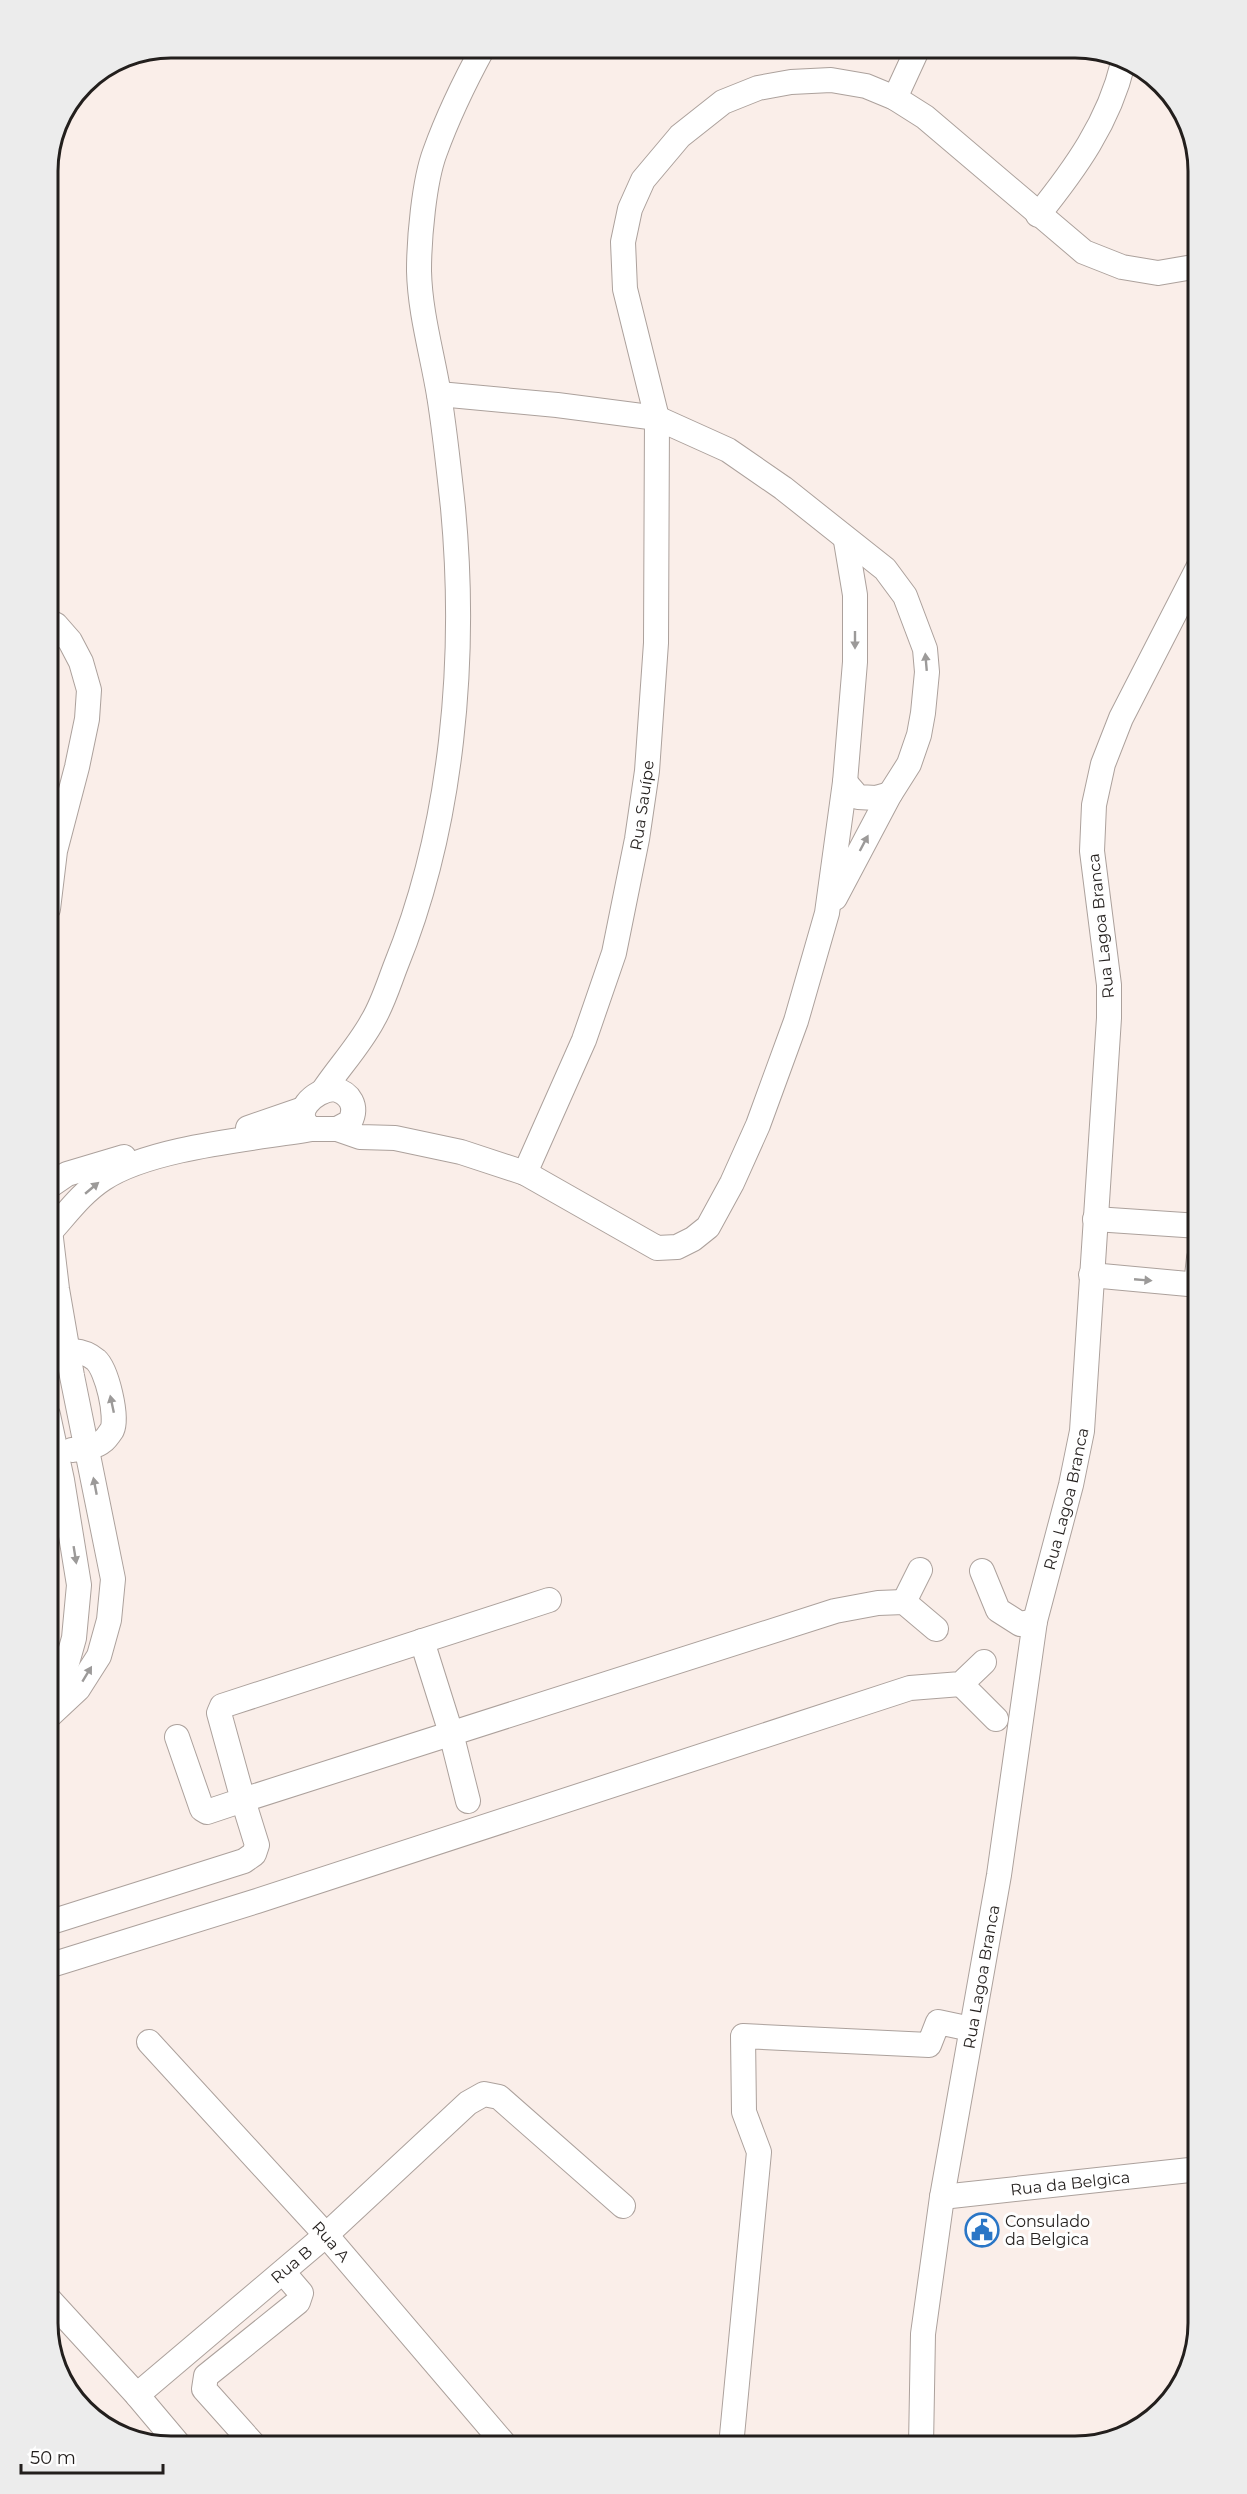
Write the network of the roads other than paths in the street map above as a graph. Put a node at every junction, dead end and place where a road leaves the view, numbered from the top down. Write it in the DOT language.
graph roads {
  1 [pos="477,59"];
  2 [pos="913,59"];
  3 [pos="1122,68"];
  4 [pos="895,98"];
  5 [pos="1038,215"];
  6 [pos="1188,268"];
  7 [pos="439,394"];
  8 [pos="657,417"];
  9 [pos="846,540"];
  10 [pos="1188,587"];
  11 [pos="855,595"];
  12 [pos="908,602"];
  13 [pos="59,628"];
  14 [pos="845,782"];
  15 [pos="890,794"];
  16 [pos="59,830"];
  17 [pos="827,913"];
  18 [pos="358,1046"];
  19 [pos="323,1091"];
  20 [pos="350,1101"];
  21 [pos="307,1119"];
  22 [pos="337,1129"];
  23 [pos="395,1138"];
  24 [pos="525,1173"];
  25 [pos="59,1180"];
  26 [pos="59,1215"];
  27 [pos="1095,1219"];
  28 [pos="1188,1225"];
  29 [pos="1091,1275"];
  30 [pos="1188,1284"];
  31 [pos="58,1351"];
  32 [pos="58,1353"];
  33 [pos="87,1448"];
  34 [pos="58,1453"];
  35 [pos="58,1484"];
  36 [pos="920,1570"];
  37 [pos="982,1570"];
  38 [pos="549,1600"];
  39 [pos="904,1602"];
  40 [pos="1035,1621"];
  41 [pos="936,1629"];
  42 [pos="422,1641"];
  43 [pos="984,1662"];
  44 [pos="58,1683"];
  45 [pos="961,1684"];
  46 [pos="58,1707"];
  47 [pos="996,1719"];
  48 [pos="451,1733"];
  49 [pos="177,1737"];
  50 [pos="243,1800"];
  51 [pos="468,1801"];
  52 [pos="58,1920"];
  53 [pos="58,1963"];
  54 [pos="971,2029"];
  55 [pos="149,2042"];
  56 [pos="1188,2170"];
  57 [pos="942,2197"];
  58 [pos="623,2206"];
  59 [pos="326,2235"];
  60 [pos="283,2272"];
  61 [pos="58,2309"];
  62 [pos="137,2395"];
  63 [pos="164,2435"];
  64 [pos="245,2435"];
  65 [pos="497,2435"];
  66 [pos="732,2436"];
  67 [pos="921,2436"];
  1 -- 7 [label="street"];
  2 -- 4 [label="street"];
  3 -- 5 [label="street"];
  4 -- 5 [label="street, Rua Sauípe"];
  4 -- 8 [label="street, Rua Sauípe"];
  5 -- 6 [label="street, Rua Sauípe"];
  7 -- 8 [label="street"];
  7 -- 18 [label="street"];
  8 -- 9 [label="street"];
  8 -- 24 [label="street, Rua Sauípe"];
  9 -- 11 [label="street"];
  9 -- 12 [label="street"];
  10 -- 27 [label="street, Rua Lagoa Branca"];
  11 -- 12 [label="street"];
  11 -- 14 [label="street, one-way"];
  15 -- 12 [label="street, one-way"];
  13 -- 16 [label="street"];
  14 -- 15 [label="street"];
  14 -- 17 [label="street"];
  17 -- 15 [label="street, one-way"];
  17 -- 24 [label="street"];
  18 -- 19 [label="street"];
  18 -- 20 [label="street"];
  19 -- 20 [label="street"];
  19 -- 21 [label="street"];
  20 -- 22 [label="street"];
  20 -- 23 [label="street"];
  21 -- 22 [label="street"];
  21 -- 25 [label="street"];
  26 -- 21 [label="street, one-way"];
  22 -- 23 [label="street"];
  23 -- 24 [label="street"];
  27 -- 28 [label="street"];
  27 -- 29 [label="street, Rua Lagoa Branca"];
  29 -- 30 [label="street, one-way"];
  29 -- 40 [label="street, Rua Lagoa Branca"];
  33 -- 31 [label="street, one-way"];
  32 -- 33 [label="street"];
  33 -- 34 [label="street"];
  46 -- 33 [label="street, one-way"];
  35 -- 44 [label="street, one-way"];
  36 -- 39 [label="street"];
  37 -- 40 [label="street"];
  38 -- 42 [label="street"];
  39 -- 41 [label="street"];
  39 -- 48 [label="street"];
  40 -- 54 [label="street, Rua Lagoa Branca"];
  42 -- 48 [label="street"];
  42 -- 50 [label="street"];
  43 -- 45 [label="street"];
  45 -- 47 [label="street"];
  45 -- 53 [label="street"];
  48 -- 50 [label="street"];
  48 -- 51 [label="street"];
  49 -- 50 [label="street"];
  50 -- 52 [label="street"];
  54 -- 57 [label="street, Rua Lagoa Branca"];
  54 -- 66 [label="street"];
  55 -- 59 [label="street, Rua A"];
  56 -- 57 [label="street, Rua da Belgica"];
  57 -- 67 [label="street, Rua Lagoa Branca"];
  58 -- 59 [label="street, Rua B"];
  59 -- 60 [label="street, Rua B"];
  59 -- 65 [label="street, Rua A"];
  60 -- 62 [label="street, Rua B"];
  60 -- 64 [label="street"];
  61 -- 62 [label="street"];
  62 -- 63 [label="street"];
}
